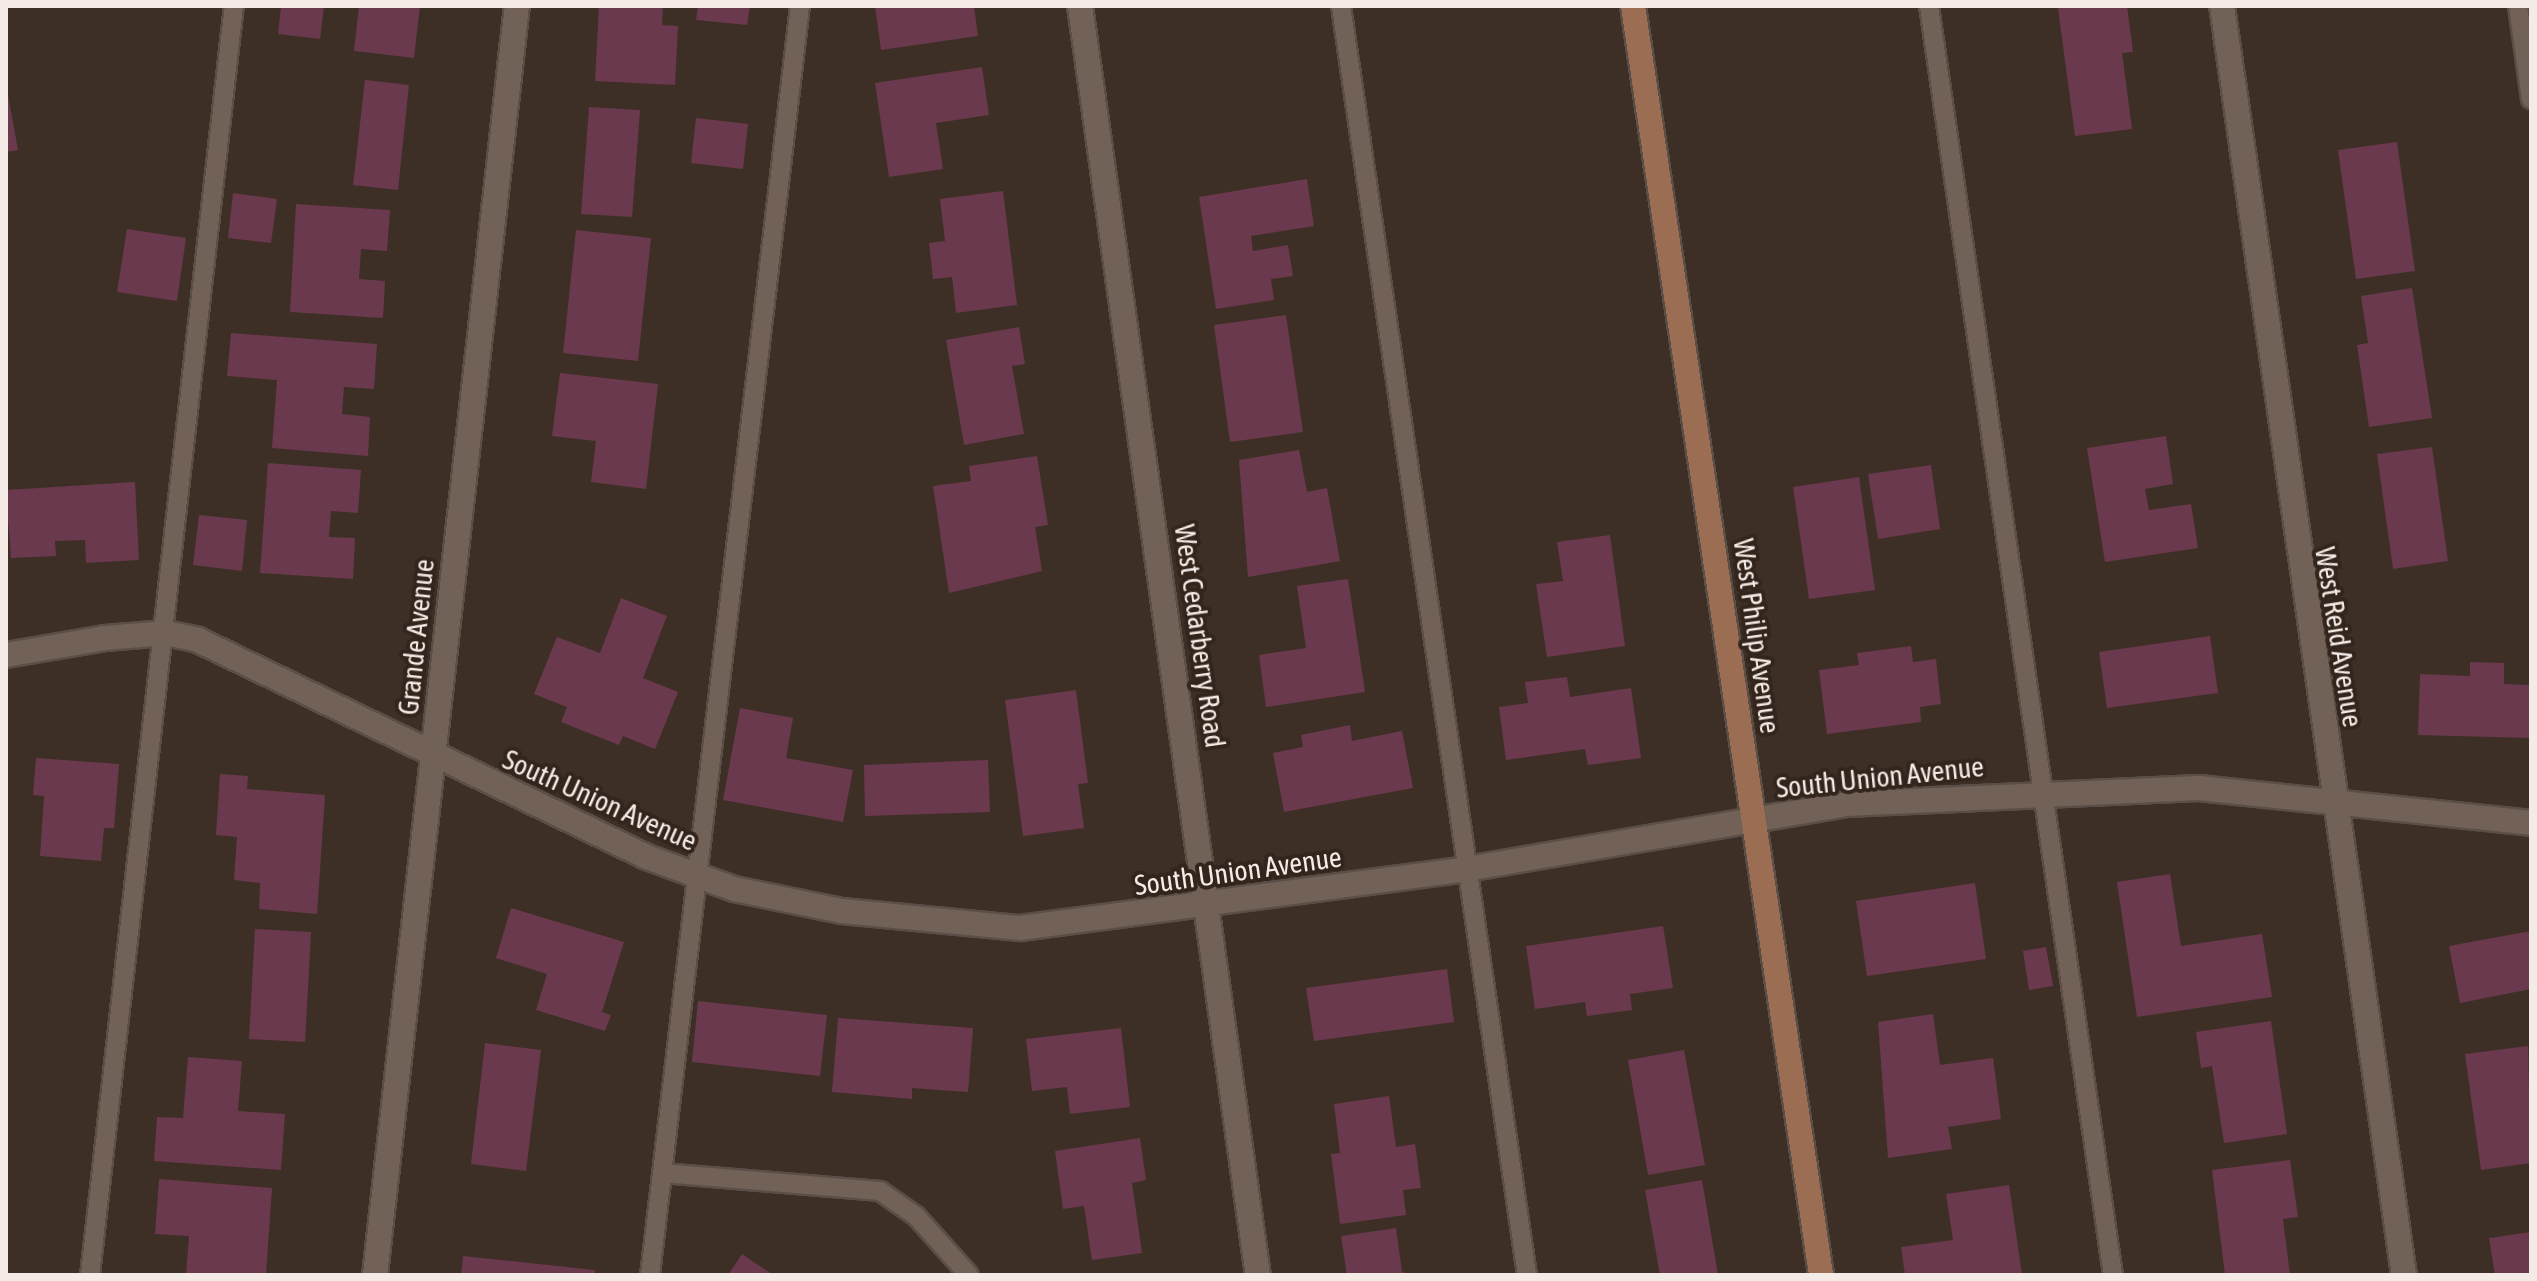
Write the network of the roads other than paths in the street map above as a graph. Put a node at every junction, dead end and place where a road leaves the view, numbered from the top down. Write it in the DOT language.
graph roads {
  1 [pos="234,6"];
  2 [pos="517,6"];
  3 [pos="800,6"];
  4 [pos="1080,6"];
  5 [pos="1341,6"];
  6 [pos="1633,6"];
  7 [pos="1929,6"];
  8 [pos="2222,6"];
  9 [pos="2518,6"];
  10 [pos="2531,99"];
  11 [pos="166,633"];
  12 [pos="6,655"];
  13 [pos="433,758"];
  14 [pos="2043,792"];
  15 [pos="2334,804"];
  16 [pos="1754,821"];
  17 [pos="2531,823"];
  18 [pos="1467,869"];
  19 [pos="699,876"];
  20 [pos="1208,906"];
  21 [pos="662,1173"];
  22 [pos="90,1275"];
  23 [pos="375,1275"];
  24 [pos="650,1275"];
  25 [pos="969,1275"];
  26 [pos="1258,1275"];
  27 [pos="1527,1275"];
  28 [pos="1821,1275"];
  29 [pos="2113,1275"];
  30 [pos="2404,1275"];
  1 -- 11 [label="lane"];
  2 -- 13 [label="street, Grande Avenue"];
  3 -- 19 [label="lane"];
  4 -- 20 [label="street, West Cedarberry Road"];
  5 -- 18 [label="lane"];
  6 -- 16 [label="main road, West Philip Avenue"];
  7 -- 14 [label="lane"];
  8 -- 15 [label="street, West Reid Avenue"];
  9 -- 10 [label="lane"];
  11 -- 12 [label="street, South Union Avenue"];
  11 -- 13 [label="street, South Union Avenue"];
  11 -- 22 [label="lane"];
  13 -- 19 [label="street, South Union Avenue"];
  13 -- 23 [label="street, Grande Avenue"];
  14 -- 15 [label="street, South Union Avenue"];
  14 -- 16 [label="street, South Union Avenue"];
  14 -- 29 [label="lane"];
  15 -- 17 [label="street, South Union Avenue"];
  15 -- 30 [label="street, West Reid Avenue"];
  16 -- 18 [label="street, South Union Avenue"];
  16 -- 28 [label="main road, West Philip Avenue"];
  18 -- 20 [label="street, South Union Avenue"];
  18 -- 27 [label="lane"];
  19 -- 20 [label="street, South Union Avenue"];
  19 -- 21 [label="lane"];
  20 -- 26 [label="street, West Cedarberry Road"];
  21 -- 24 [label="lane"];
  21 -- 25 [label="lane"];
}
